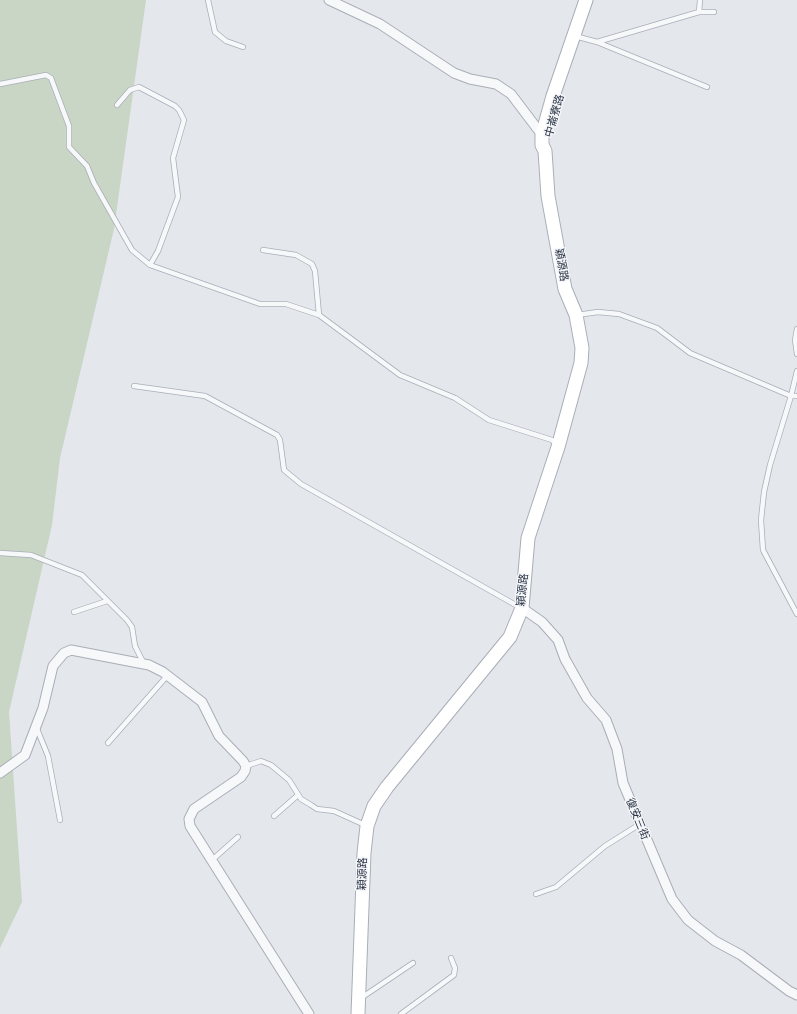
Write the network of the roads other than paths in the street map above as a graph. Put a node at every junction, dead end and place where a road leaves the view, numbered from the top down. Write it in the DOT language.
graph roads {
  1 [pos="208,0"];
  2 [pos="329,0"];
  3 [pos="586,0"];
  4 [pos="594,0"];
  5 [pos="700,0"];
  6 [pos="699,12"];
  7 [pos="714,12"];
  8 [pos="578,37"];
  9 [pos="597,42"];
  10 [pos="243,47"];
  11 [pos="0,84"];
  12 [pos="707,87"];
  13 [pos="117,105"];
  14 [pos="542,135"];
  15 [pos="545,151"];
  16 [pos="262,250"];
  17 [pos="150,265"];
  18 [pos="319,315"];
  19 [pos="576,315"];
  20 [pos="797,329"];
  21 [pos="797,354"];
  22 [pos="797,371"];
  23 [pos="134,386"];
  24 [pos="791,396"];
  25 [pos="797,396"];
  26 [pos="558,447"];
  27 [pos="0,553"];
  28 [pos="108,601"];
  29 [pos="522,608"];
  30 [pos="74,612"];
  31 [pos="797,614"];
  32 [pos="144,664"];
  33 [pos="167,676"];
  34 [pos="36,728"];
  35 [pos="108,743"];
  36 [pos="246,766"];
  37 [pos="0,773"];
  38 [pos="298,795"];
  39 [pos="274,816"];
  40 [pos="60,820"];
  41 [pos="640,824"];
  42 [pos="367,826"];
  43 [pos="238,837"];
  44 [pos="211,861"];
  45 [pos="536,894"];
  46 [pos="451,958"];
  47 [pos="413,963"];
  48 [pos="797,994"];
  49 [pos="359,999"];
  50 [pos="309,1014"];
  51 [pos="358,1014"];
  52 [pos="401,1014"];
  1 -- 10 [label="lane"];
  2 -- 14 [label="street"];
  3 -- 8 [label="street, 中崙寮路"];
  4 -- 8 [label="street, 中崙寮路"];
  5 -- 6 [label="lane"];
  6 -- 7 [label="lane"];
  6 -- 9 [label="lane"];
  8 -- 9 [label="lane"];
  8 -- 14 [label="street, 中崙寮路"];
  8 -- 15 [label="street, 中崙寮路"];
  9 -- 12 [label="lane"];
  11 -- 17 [label="lane"];
  13 -- 17 [label="lane"];
  14 -- 15 [label="street, 中崙寮路"];
  15 -- 19 [label="street, 穎源路"];
  16 -- 18 [label="lane"];
  17 -- 18 [label="lane"];
  18 -- 26 [label="lane"];
  19 -- 24 [label="lane"];
  19 -- 26 [label="street, 穎源路"];
  20 -- 21 [label="lane"];
  22 -- 24 [label="lane"];
  23 -- 29 [label="lane"];
  24 -- 25 [label="lane"];
  24 -- 31 [label="lane"];
  26 -- 29 [label="street, 穎源路"];
  27 -- 28 [label="lane"];
  28 -- 30 [label="lane"];
  28 -- 32 [label="lane"];
  29 -- 41 [label="street, 復安三街"];
  29 -- 42 [label="street, 穎源路"];
  32 -- 33 [label="street"];
  32 -- 34 [label="street"];
  33 -- 35 [label="lane"];
  33 -- 36 [label="street"];
  34 -- 37 [label="street"];
  34 -- 40 [label="lane"];
  36 -- 38 [label="lane"];
  36 -- 44 [label="street"];
  38 -- 39 [label="lane"];
  38 -- 42 [label="lane"];
  41 -- 45 [label="lane"];
  41 -- 48 [label="street, 復安三街"];
  42 -- 49 [label="street, 穎源路"];
  43 -- 44 [label="lane"];
  44 -- 50 [label="street"];
  46 -- 52 [label="lane"];
  47 -- 49 [label="lane"];
  49 -- 51 [label="street, 穎源路"];
}
